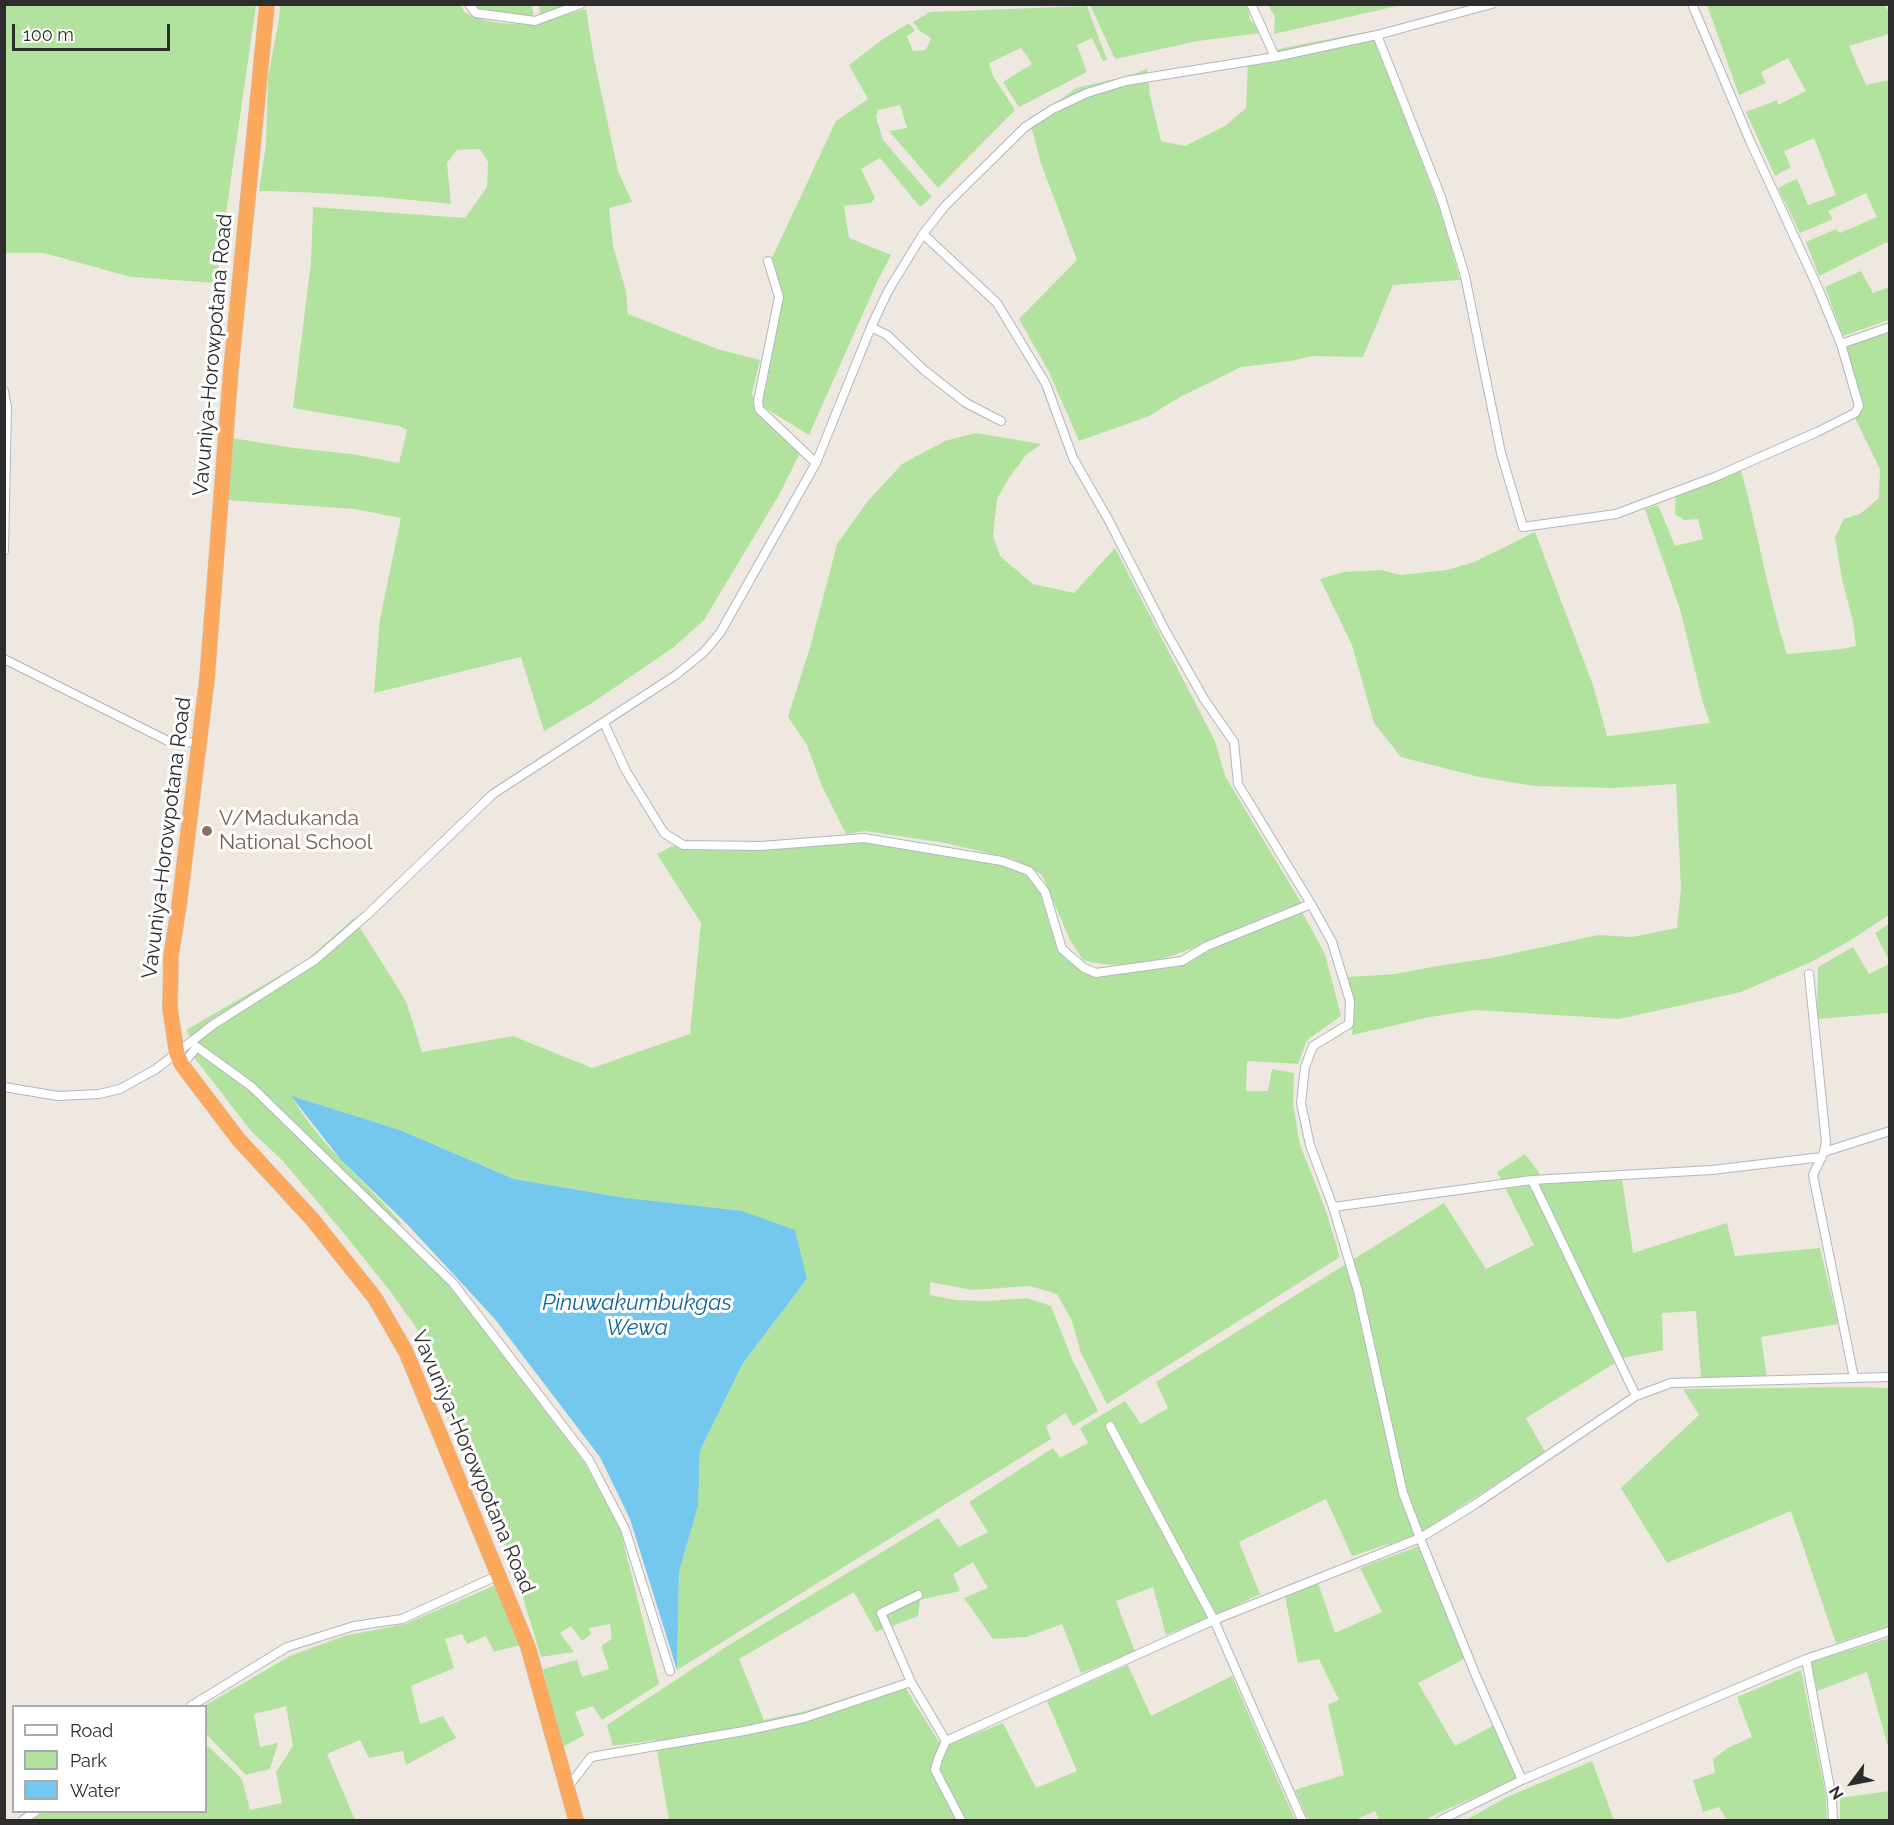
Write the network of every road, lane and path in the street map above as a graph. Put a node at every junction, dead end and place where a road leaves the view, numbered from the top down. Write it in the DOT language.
graph roads {
  1 [pos="267,4"];
  2 [pos="469,4"];
  3 [pos="581,4"];
  4 [pos="1251,4"];
  5 [pos="1492,4"];
  6 [pos="1692,4"];
  7 [pos="1377,35"];
  8 [pos="1275,57"];
  9 [pos="923,234"];
  10 [pos="768,261"];
  11 [pos="871,327"];
  12 [pos="1890,327"];
  13 [pos="1841,344"];
  14 [pos="4,391"];
  15 [pos="1001,421"];
  16 [pos="816,462"];
  17 [pos="4,551"];
  18 [pos="4,659"];
  19 [pos="604,723"];
  20 [pos="199,743"];
  21 [pos="1311,904"];
  22 [pos="1809,974"];
  23 [pos="179,1059"];
  24 [pos="4,1087"];
  25 [pos="1890,1131"];
  26 [pos="1823,1155"];
  27 [pos="1532,1180"];
  28 [pos="1333,1207"];
  29 [pos="1890,1377"];
  30 [pos="1854,1378"];
  31 [pos="1636,1396"];
  32 [pos="1110,1426"];
  33 [pos="1420,1538"];
  34 [pos="500,1575"];
  35 [pos="918,1595"];
  36 [pos="1214,1620"];
  37 [pos="1890,1631"];
  38 [pos="1806,1659"];
  39 [pos="670,1671"];
  40 [pos="911,1682"];
  41 [pos="194,1705"];
  42 [pos="946,1741"];
  43 [pos="1522,1780"];
  44 [pos="568,1787"];
  45 [pos="576,1821"];
  46 [pos="960,1821"];
  47 [pos="1302,1821"];
  48 [pos="1441,1821"];
  49 [pos="1833,1821"];
  1 -- 20 [label="highway, Vavuniya-Horowpotana Road"];
  2 -- 3 [label="street"];
  4 -- 8 [label="street"];
  5 -- 7 [label="street"];
  6 -- 13 [label="street"];
  7 -- 8 [label="street"];
  7 -- 13 [label="street"];
  8 -- 9 [label="street"];
  9 -- 11 [label="street"];
  9 -- 21 [label="street"];
  10 -- 16 [label="street"];
  11 -- 15 [label="street"];
  11 -- 16 [label="street"];
  12 -- 13 [label="street"];
  14 -- 17 [label="street"];
  16 -- 19 [label="street"];
  18 -- 20 [label="street"];
  19 -- 21 [label="street"];
  19 -- 23 [label="street"];
  20 -- 23 [label="highway, Vavuniya-Horowpotana Road"];
  21 -- 28 [label="street"];
  22 -- 26 [label="street"];
  23 -- 24 [label="street"];
  23 -- 34 [label="highway, Vavuniya-Horowpotana Road"];
  23 -- 39 [label="street"];
  25 -- 26 [label="street"];
  26 -- 27 [label="street"];
  26 -- 30 [label="street"];
  27 -- 28 [label="street"];
  27 -- 31 [label="street"];
  28 -- 33 [label="street"];
  29 -- 30 [label="street"];
  30 -- 31 [label="street"];
  31 -- 33 [label="street"];
  32 -- 36 [label="street"];
  33 -- 36 [label="street"];
  33 -- 43 [label="street"];
  34 -- 41 [label="street"];
  34 -- 44 [label="highway, Vavuniya-Horowpotana Road"];
  35 -- 40 [label="street"];
  36 -- 42 [label="street"];
  36 -- 47 [label="street"];
  37 -- 38 [label="street"];
  38 -- 43 [label="street"];
  38 -- 49 [label="street"];
  40 -- 42 [label="street"];
  40 -- 44 [label="street"];
  42 -- 46 [label="street"];
  43 -- 48 [label="street"];
  44 -- 45 [label="highway, Vavuniya-Horowpotana Road"];
}
